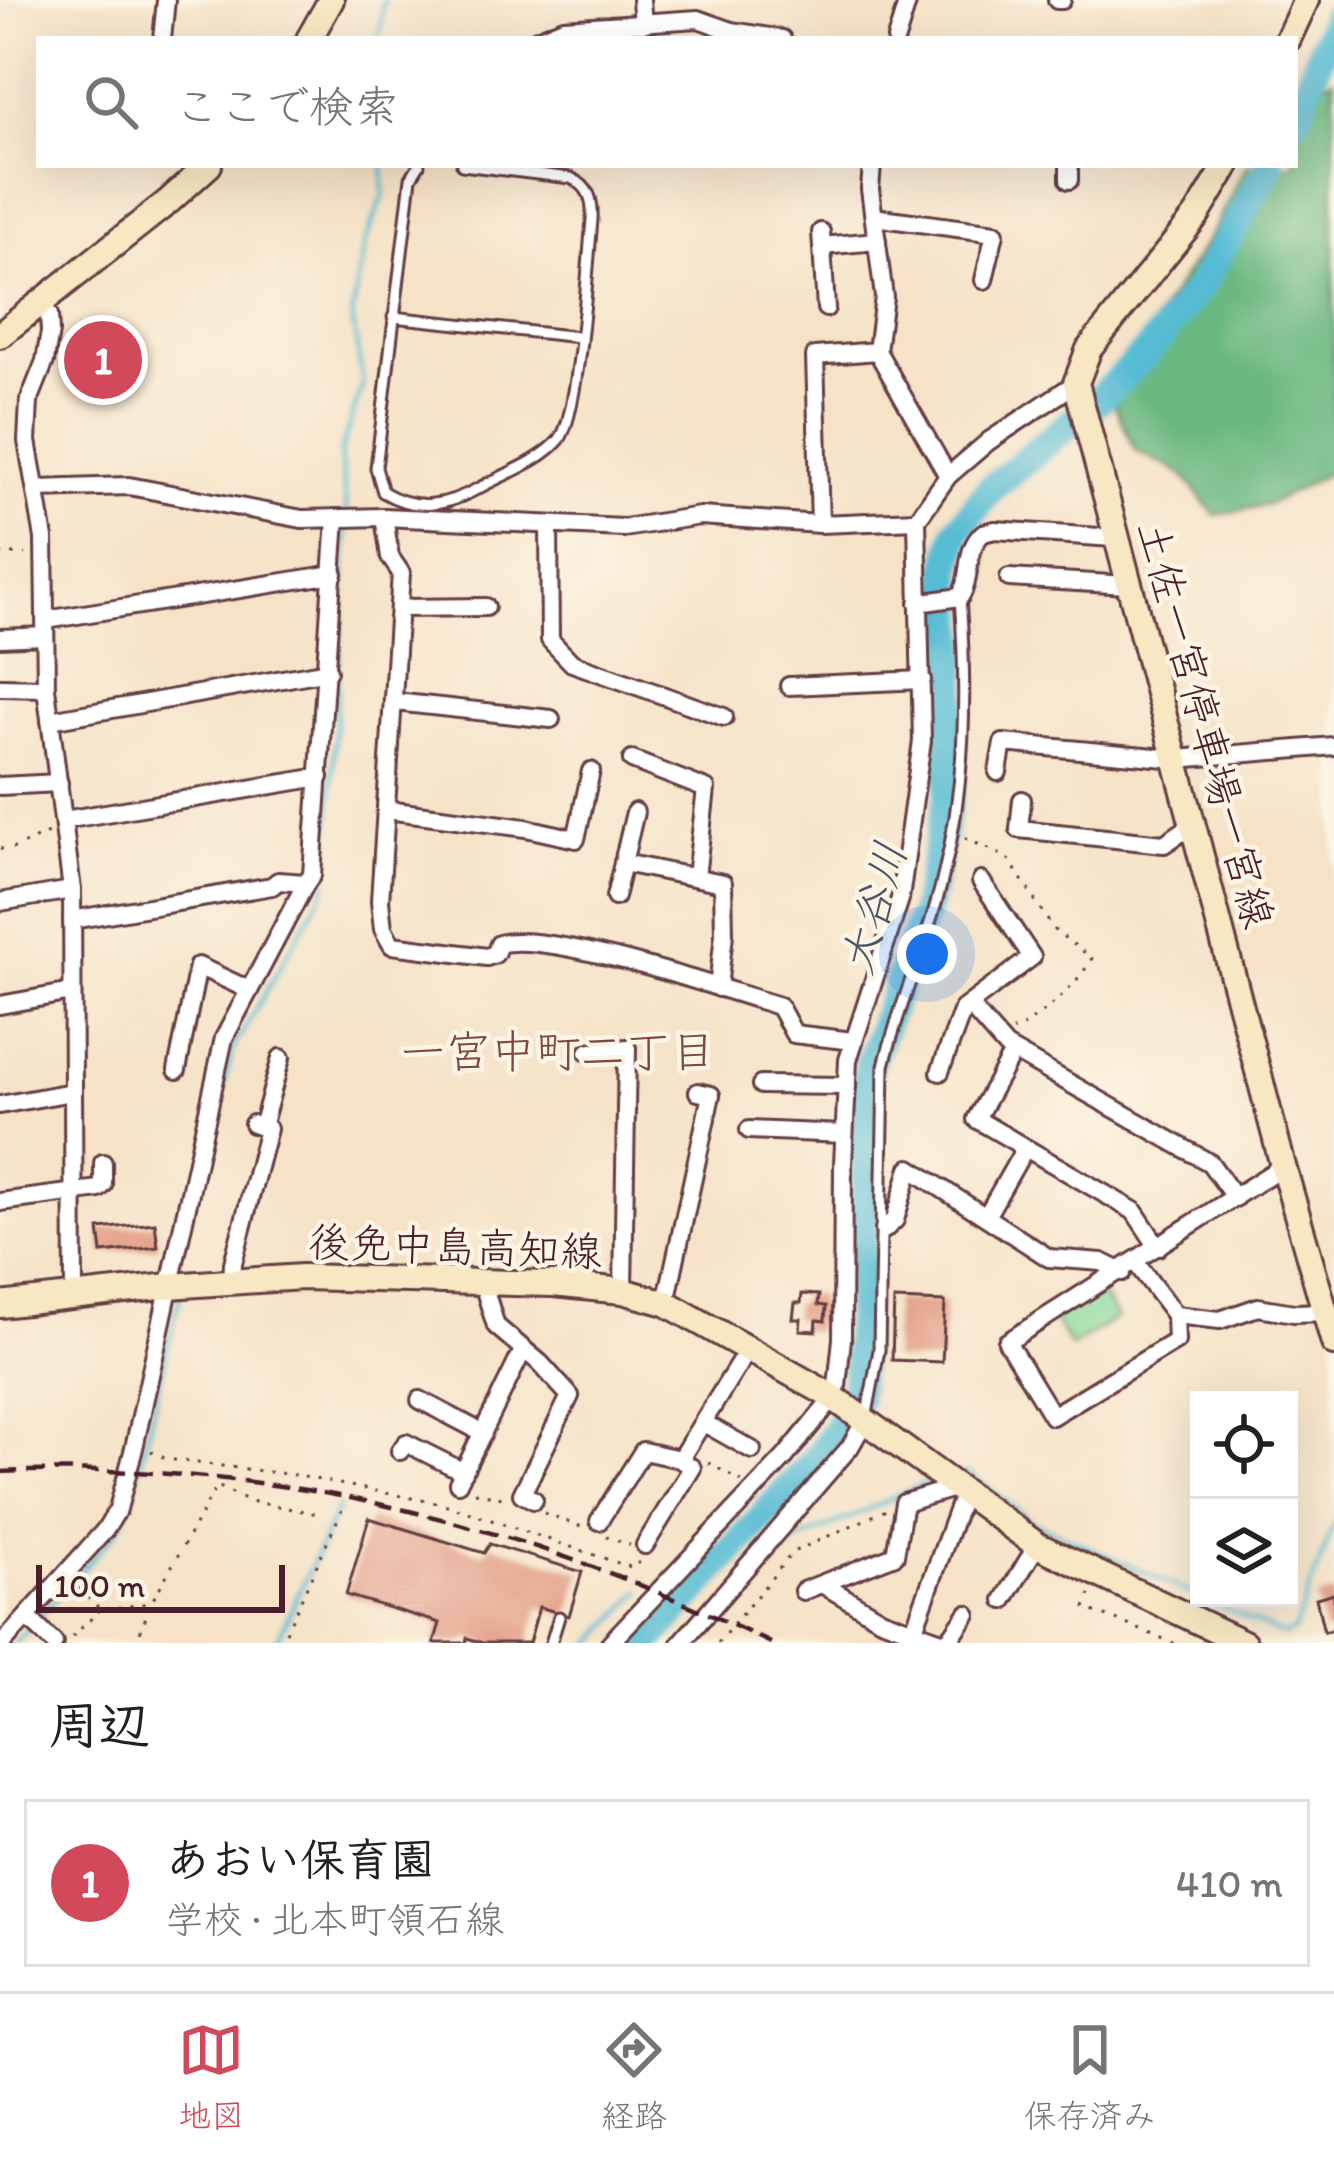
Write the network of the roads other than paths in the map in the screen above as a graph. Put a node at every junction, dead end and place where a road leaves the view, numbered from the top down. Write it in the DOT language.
graph roads {
  1 [pos="166,0"];
  2 [pos="331,0"];
  3 [pos="641,0"];
  4 [pos="908,0"];
  5 [pos="1306,0"];
  6 [pos="643,24"];
  7 [pos="162,36"];
  8 [pos="310,36"];
  9 [pos="544,36"];
  10 [pos="763,36"];
  11 [pos="897,36"];
  12 [pos="1289,36"];
  13 [pos="206,168"];
  14 [pos="417,168"];
  15 [pos="487,168"];
  16 [pos="872,168"];
  17 [pos="1225,168"];
  18 [pos="874,217"];
  19 [pos="877,242"];
  20 [pos="984,280"];
  21 [pos="42,302"];
  22 [pos="826,308"];
  23 [pos="393,316"];
  24 [pos="0,335"];
  25 [pos="579,337"];
  26 [pos="878,351"];
  27 [pos="1076,383"];
  28 [pos="948,476"];
  29 [pos="38,489"];
  30 [pos="343,518"];
  31 [pos="384,518"];
  32 [pos="917,520"];
  33 [pos="820,524"];
  34 [pos="549,526"];
  35 [pos="1114,538"];
  36 [pos="334,574"];
  37 [pos="1009,578"];
  38 [pos="1128,586"];
  39 [pos="960,597"];
  40 [pos="918,603"];
  41 [pos="402,608"];
  42 [pos="486,608"];
  43 [pos="46,628"];
  44 [pos="0,638"];
  45 [pos="328,671"];
  46 [pos="922,680"];
  47 [pos="788,686"];
  48 [pos="0,687"];
  49 [pos="46,688"];
  50 [pos="395,702"];
  51 [pos="724,717"];
  52 [pos="551,719"];
  53 [pos="50,720"];
  54 [pos="1334,746"];
  55 [pos="1177,759"];
  56 [pos="632,760"];
  57 [pos="591,771"];
  58 [pos="998,772"];
  59 [pos="320,777"];
  60 [pos="59,783"];
  61 [pos="0,786"];
  62 [pos="1022,800"];
  63 [pos="387,810"];
  64 [pos="635,812"];
  65 [pos="64,824"];
  66 [pos="1194,824"];
  67 [pos="623,863"];
  68 [pos="696,877"];
  69 [pos="981,881"];
  70 [pos="307,883"];
  71 [pos="72,890"];
  72 [pos="615,897"];
  73 [pos="0,902"];
  74 [pos="72,920"];
  75 [pos="718,988"];
  76 [pos="249,990"];
  77 [pos="72,992"];
  78 [pos="969,1005"];
  79 [pos="0,1006"];
  80 [pos="854,1041"];
  81 [pos="588,1052"];
  82 [pos="1013,1052"];
  83 [pos="280,1058"];
  84 [pos="176,1070"];
  85 [pos="940,1072"];
  86 [pos="761,1084"];
  87 [pos="847,1086"];
  88 [pos="72,1091"];
  89 [pos="698,1092"];
  90 [pos="0,1105"];
  91 [pos="749,1130"];
  92 [pos="844,1134"];
  93 [pos="1025,1148"];
  94 [pos="103,1163"];
  95 [pos="1283,1166"];
  96 [pos="73,1191"];
  97 [pos="1234,1198"];
  98 [pos="0,1202"];
  99 [pos="987,1215"];
  100 [pos="884,1230"];
  101 [pos="1158,1247"];
  102 [pos="1129,1267"];
  103 [pos="232,1281"];
  104 [pos="483,1284"];
  105 [pos="178,1285"];
  106 [pos="623,1291"];
  107 [pos="74,1296"];
  108 [pos="666,1303"];
  109 [pos="1328,1304"];
  110 [pos="0,1305"];
  111 [pos="1175,1315"];
  112 [pos="1334,1342"];
  113 [pos="523,1350"];
  114 [pos="747,1351"];
  115 [pos="835,1398"];
  116 [pos="420,1400"];
  117 [pos="866,1419"];
  118 [pos="704,1423"];
  119 [pos="483,1433"];
  120 [pos="752,1450"];
  121 [pos="400,1451"];
  122 [pos="689,1458"];
  123 [pos="961,1489"];
  124 [pos="539,1506"];
  125 [pos="596,1528"];
  126 [pos="1036,1545"];
  127 [pos="640,1551"];
  128 [pos="822,1583"];
  129 [pos="803,1591"];
  130 [pos="1004,1600"];
  131 [pos="967,1614"];
  132 [pos="27,1617"];
  133 [pos="559,1617"];
  134 [pos="914,1629"];
  135 [pos="48,1638"];
  136 [pos="3,1643"];
  137 [pos="551,1643"];
  138 [pos="610,1643"];
  139 [pos="681,1643"];
  140 [pos="947,1643"];
  141 [pos="1244,1643"];
  1 -- 7 [label="street"];
  2 -- 8 [label="main road"];
  3 -- 6 [label="street"];
  4 -- 11 [label="street"];
  5 -- 12 [label="main road"];
  6 -- 9 [label="street"];
  6 -- 10 [label="street"];
  13 -- 21 [label="main road"];
  14 -- 23 [label="lane"];
  15 -- 25 [label="lane"];
  16 -- 18 [label="street"];
  17 -- 27 [label="main road"];
  18 -- 19 [label="street"];
  18 -- 20 [label="street"];
  19 -- 22 [label="street"];
  19 -- 26 [label="street"];
  21 -- 24 [label="main road"];
  21 -- 29 [label="street"];
  23 -- 25 [label="lane"];
  23 -- 25 [label="lane"];
  26 -- 28 [label="street"];
  26 -- 33 [label="street"];
  27 -- 28 [label="street"];
  27 -- 35 [label="main road, 土佐一宮停車場一宮線"];
  28 -- 32 [label="street"];
  29 -- 30 [label="street"];
  29 -- 43 [label="street"];
  30 -- 31 [label="street"];
  30 -- 36 [label="street"];
  31 -- 34 [label="street"];
  31 -- 41 [label="street"];
  32 -- 33 [label="street"];
  32 -- 40 [label="street"];
  33 -- 34 [label="street"];
  34 -- 51 [label="street"];
  35 -- 38 [label="main road, 土佐一宮停車場一宮線"];
  35 -- 39 [label="street"];
  36 -- 43 [label="street"];
  36 -- 45 [label="street"];
  37 -- 38 [label="street"];
  38 -- 55 [label="main road, 土佐一宮停車場一宮線"];
  39 -- 40 [label="street"];
  39 -- 100 [label="lane"];
  40 -- 46 [label="street"];
  41 -- 42 [label="street"];
  41 -- 50 [label="street"];
  43 -- 44 [label="street"];
  43 -- 49 [label="street"];
  45 -- 53 [label="street"];
  45 -- 59 [label="street"];
  46 -- 47 [label="street"];
  46 -- 80 [label="street"];
  48 -- 49 [label="street"];
  49 -- 53 [label="street"];
  50 -- 52 [label="street"];
  50 -- 63 [label="street"];
  53 -- 60 [label="street"];
  54 -- 55 [label="street"];
  55 -- 58 [label="street"];
  55 -- 66 [label="main road, 土佐一宮停車場一宮線"];
  56 -- 68 [label="street"];
  57 -- 63 [label="street"];
  59 -- 65 [label="street"];
  59 -- 70 [label="street"];
  60 -- 61 [label="street"];
  60 -- 65 [label="street"];
  62 -- 66 [label="street"];
  63 -- 75 [label="street"];
  64 -- 67 [label="street"];
  65 -- 71 [label="street"];
  66 -- 95 [label="main road, 土佐一宮停車場一宮線"];
  67 -- 68 [label="street"];
  67 -- 72 [label="street"];
  68 -- 75 [label="street"];
  69 -- 78 [label="street"];
  70 -- 74 [label="street"];
  70 -- 76 [label="street"];
  71 -- 73 [label="street"];
  71 -- 74 [label="street"];
  74 -- 77 [label="street"];
  75 -- 80 [label="street"];
  76 -- 84 [label="street"];
  76 -- 105 [label="street"];
  77 -- 79 [label="street"];
  77 -- 88 [label="street"];
  78 -- 82 [label="street"];
  78 -- 85 [label="street"];
  80 -- 87 [label="street"];
  81 -- 106 [label="street"];
  82 -- 93 [label="street"];
  82 -- 97 [label="street"];
  83 -- 103 [label="street"];
  86 -- 87 [label="street"];
  87 -- 92 [label="street"];
  88 -- 90 [label="street"];
  88 -- 96 [label="street"];
  89 -- 108 [label="street"];
  91 -- 92 [label="street"];
  92 -- 115 [label="street"];
  93 -- 99 [label="street"];
  93 -- 101 [label="street"];
  94 -- 96 [label="street"];
  95 -- 97 [label="street"];
  95 -- 109 [label="main road, 土佐一宮停車場一宮線"];
  96 -- 98 [label="street"];
  96 -- 107 [label="street"];
  97 -- 101 [label="street"];
  99 -- 100 [label="street"];
  99 -- 102 [label="street"];
  100 -- 117 [label="lane"];
  101 -- 102 [label="street"];
  102 -- 111 [label="street"];
  102 -- 111 [label="street"];
  103 -- 104 [label="main road, 後免中島高知線"];
  103 -- 105 [label="main road, 後免中島高知線"];
  104 -- 106 [label="main road, 後免中島高知線"];
  104 -- 113 [label="street"];
  105 -- 107 [label="main road, 後免中島高知線"];
  105 -- 132 [label="street"];
  106 -- 108 [label="main road, 後免中島高知線"];
  107 -- 110 [label="main road, 後免中島高知線"];
  108 -- 114 [label="main road, 後免中島高知線"];
  109 -- 111 [label="street"];
  109 -- 112 [label="main road, 土佐一宮停車場一宮線"];
  113 -- 119 [label="street"];
  113 -- 124 [label="street"];
  114 -- 115 [label="main road, 後免中島高知線"];
  114 -- 118 [label="street"];
  115 -- 117 [label="main road, 後免中島高知線"];
  115 -- 138 [label="street"];
  116 -- 119 [label="street"];
  117 -- 123 [label="main road, 後免中島高知線"];
  117 -- 139 [label="street"];
  118 -- 120 [label="street"];
  118 -- 122 [label="street"];
  119 -- 121 [label="street"];
  122 -- 125 [label="street"];
  122 -- 127 [label="street"];
  123 -- 126 [label="main road, 後免中島高知線"];
  123 -- 128 [label="street"];
  123 -- 134 [label="street"];
  126 -- 130 [label="street"];
  126 -- 141 [label="main road, 後免中島高知線"];
  128 -- 129 [label="street"];
  128 -- 134 [label="street"];
  131 -- 140 [label="street"];
  132 -- 135 [label="street"];
  132 -- 136 [label="street"];
  133 -- 137 [label="lane"];
  134 -- 140 [label="street"];
}
